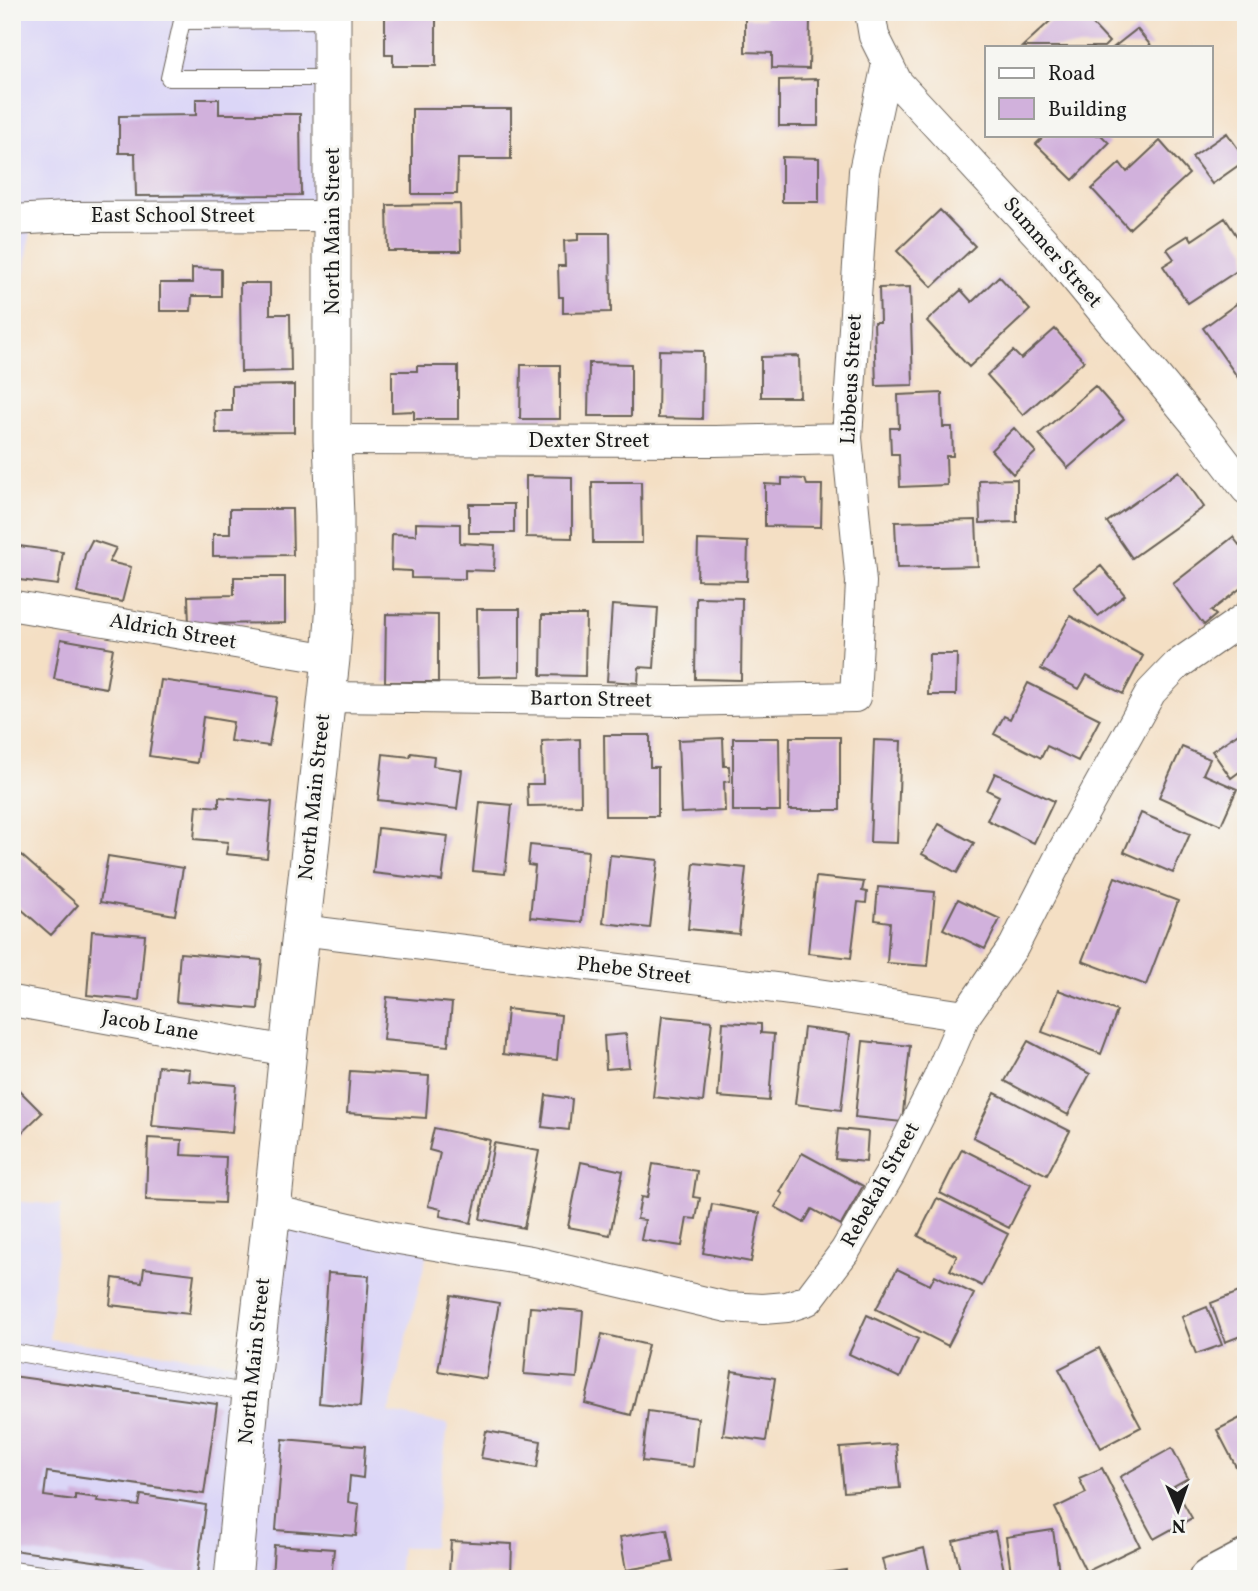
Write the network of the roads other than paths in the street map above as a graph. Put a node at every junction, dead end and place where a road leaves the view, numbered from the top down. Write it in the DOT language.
graph roads {
  1 [pos="870,12"];
  2 [pos="332,16"];
  3 [pos="887,64"];
  4 [pos="333,78"];
  5 [pos="333,216"];
  6 [pos="12,220"];
  7 [pos="846,438"];
  8 [pos="332,440"];
  9 [pos="1246,489"];
  10 [pos="15,606"];
  11 [pos="1246,617"];
  12 [pos="331,659"];
  13 [pos="326,697"];
  14 [pos="855,697"];
  15 [pos="301,930"];
  16 [pos="12,1001"];
  17 [pos="965,1016"];
  18 [pos="288,1051"];
  19 [pos="272,1210"];
  20 [pos="12,1352"];
  21 [pos="251,1393"];
  22 [pos="1246,1559"];
  23 [pos="12,1570"];
  24 [pos="78,1579"];
  25 [pos="233,1579"];
  26 [pos="1208,1579"];
  1 -- 3 [label="street, Summer Street"];
  2 -- 4 [label="street, North Main Street"];
  2 -- 4 [label="lane"];
  3 -- 7 [label="street, Libbeus Street"];
  3 -- 9 [label="street, Summer Street"];
  4 -- 5 [label="street, North Main Street"];
  5 -- 6 [label="street, East School Street"];
  5 -- 8 [label="street, North Main Street"];
  7 -- 8 [label="street, Dexter Street"];
  7 -- 14 [label="street, Libbeus Street"];
  8 -- 12 [label="street, North Main Street"];
  10 -- 12 [label="street, Aldrich Street"];
  11 -- 17 [label="street, Rebekah Street"];
  12 -- 13 [label="street, North Main Street"];
  13 -- 14 [label="street, Barton Street"];
  13 -- 15 [label="street, North Main Street"];
  15 -- 17 [label="street, Phebe Street"];
  15 -- 18 [label="street, North Main Street"];
  16 -- 18 [label="street, Jacob Lane"];
  17 -- 19 [label="street, Rebekah Street"];
  18 -- 19 [label="street, North Main Street"];
  19 -- 21 [label="street, North Main Street"];
  20 -- 21 [label="lane"];
  21 -- 25 [label="street, North Main Street"];
  22 -- 26 [label="main road"];
  23 -- 24 [label="lane"];
}
